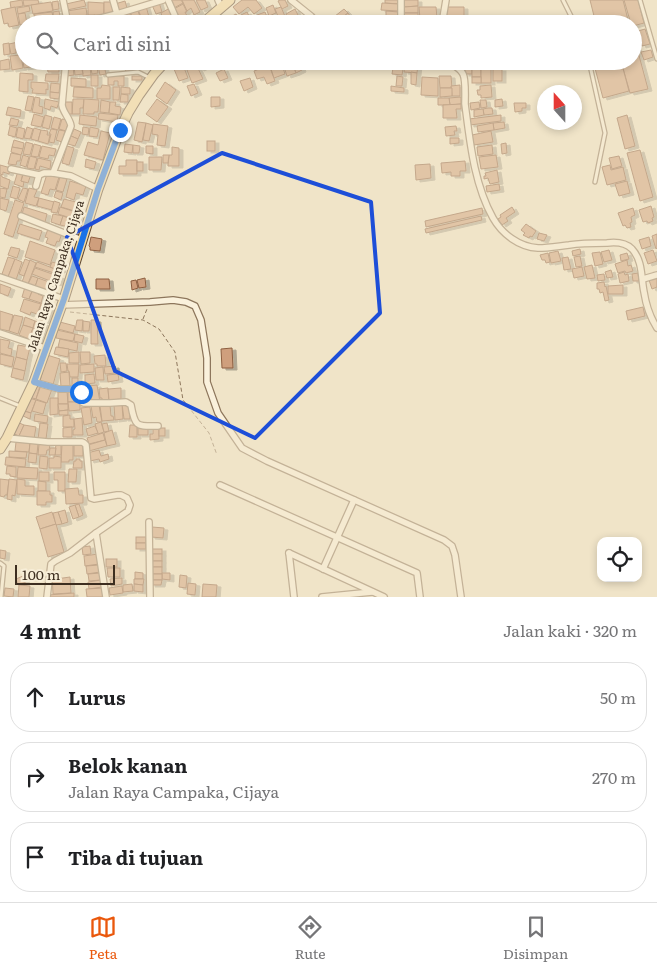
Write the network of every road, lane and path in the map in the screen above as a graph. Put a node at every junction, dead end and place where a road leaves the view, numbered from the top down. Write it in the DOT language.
graph roads {
  1 [pos="63,0"];
  2 [pos="113,0"];
  3 [pos="163,0"];
  4 [pos="168,0"];
  5 [pos="230,0"];
  6 [pos="291,0"];
  7 [pos="401,0"];
  8 [pos="446,0"];
  9 [pos="563,0"];
  10 [pos="640,0"];
  11 [pos="219,3"];
  12 [pos="117,14"];
  13 [pos="66,15"];
  14 [pos="113,15"];
  15 [pos="175,15"];
  16 [pos="209,15"];
  17 [pos="310,15"];
  18 [pos="400,15"];
  19 [pos="444,15"];
  20 [pos="570,15"];
  21 [pos="657,59"];
  22 [pos="65,70"];
  23 [pos="158,70"];
  24 [pos="460,70"];
  25 [pos="591,70"];
  26 [pos="108,75"];
  27 [pos="150,79"];
  28 [pos="12,169"];
  29 [pos="53,173"];
  30 [pos="39,175"];
  31 [pos="595,182"];
  32 [pos="36,186"];
  33 [pos="98,189"];
  34 [pos="21,216"];
  35 [pos="82,240"];
  36 [pos="657,275"];
  37 [pos="0,277"];
  38 [pos="643,279"];
  39 [pos="150,302"];
  40 [pos="61,305"];
  41 [pos="143,320"];
  42 [pos="657,328"];
  43 [pos="0,333"];
  44 [pos="46,348"];
  45 [pos="34,382"];
  46 [pos="0,398"];
  47 [pos="22,407"];
  48 [pos="158,426"];
  49 [pos="7,438"];
  50 [pos="0,449"];
  51 [pos="217,455"];
  52 [pos="220,484"];
  53 [pos="354,500"];
  54 [pos="149,522"];
  55 [pos="96,533"];
  56 [pos="337,537"];
  57 [pos="0,564"];
  58 [pos="323,569"];
  59 [pos="374,592"];
  60 [pos="1,597"];
  61 [pos="47,597"];
  62 [pos="106,597"];
  63 [pos="150,597"];
  64 [pos="294,597"];
  65 [pos="322,597"];
  66 [pos="384,597"];
  67 [pos="420,597"];
  68 [pos="461,597"];
  1 -- 13 [label="street"];
  2 -- 12 [label="street"];
  3 -- 12 [label="street"];
  4 -- 15 [label="street"];
  5 -- 11 [label="main road"];
  6 -- 17 [label="street"];
  7 -- 18 [label="street"];
  8 -- 19 [label="street"];
  9 -- 20 [label="lane"];
  10 -- 21 [label="lane"];
  11 -- 16 [label="main road"];
  12 -- 14 [label="street"];
  22 -- 29 [label="street"];
  23 -- 27 [label="main road, Jalan Raya Campaka, Cijaya"];
  24 -- 38 [label="street"];
  25 -- 31 [label="lane"];
  26 -- 27 [label="lane"];
  27 -- 33 [label="main road, Jalan Raya Campaka, Cijaya"];
  28 -- 30 [label="street"];
  29 -- 30 [label="street"];
  29 -- 33 [label="street"];
  30 -- 32 [label="street"];
  33 -- 35 [label="main road, Jalan Raya Campaka, Cijaya"];
  34 -- 35 [label="street"];
  35 -- 40 [label="main road, Jalan Raya Campaka, Cijaya"];
  36 -- 38 [label="street"];
  37 -- 40 [label="street"];
  38 -- 42 [label="street"];
  39 -- 40 [label="street"];
  39 -- 41 [label="path"];
  39 -- 53 [label="street"];
  40 -- 41 [label="path"];
  40 -- 44 [label="main road, Jalan Raya Campaka, Cijaya"];
  41 -- 51 [label="path"];
  43 -- 44 [label="street"];
  44 -- 45 [label="main road, Jalan Raya Campaka, Cijaya"];
  45 -- 47 [label="main road, Jalan Raya Campaka, Cijaya"];
  45 -- 48 [label="street"];
  46 -- 47 [label="lane"];
  47 -- 49 [label="main road, Jalan Raya Campaka, Cijaya"];
  49 -- 50 [label="main road, Jalan Raya Campaka, Cijaya"];
  49 -- 55 [label="street"];
  52 -- 56 [label="street"];
  53 -- 56 [label="street"];
  53 -- 68 [label="street"];
  54 -- 63 [label="street"];
  55 -- 61 [label="street"];
  55 -- 62 [label="street"];
  56 -- 58 [label="street"];
  56 -- 67 [label="street"];
  57 -- 60 [label="lane"];
  58 -- 59 [label="street"];
  58 -- 64 [label="street"];
  59 -- 65 [label="street"];
  59 -- 66 [label="street"];
}
